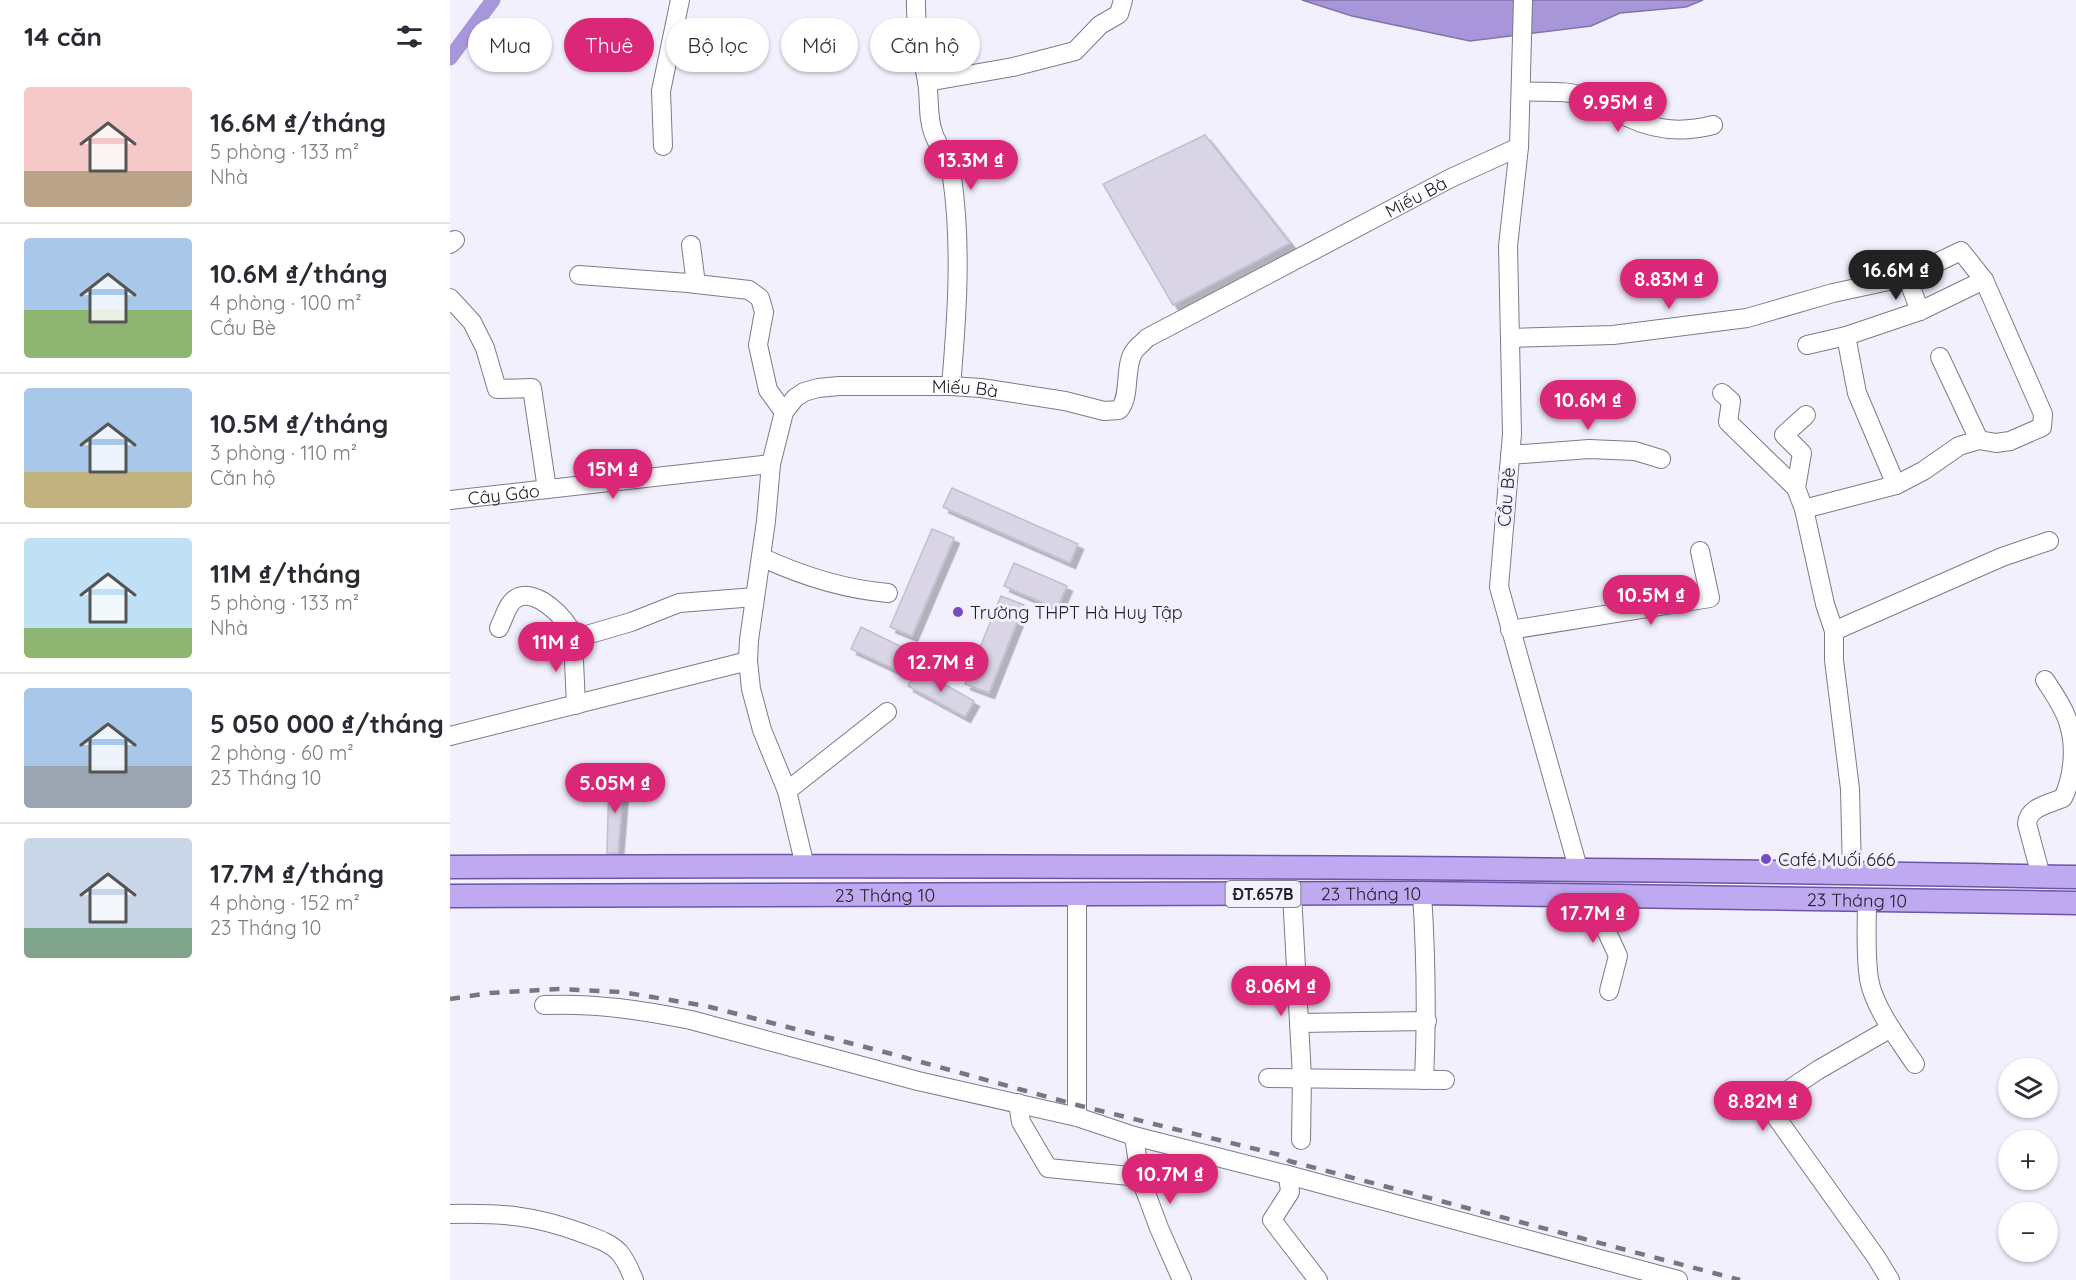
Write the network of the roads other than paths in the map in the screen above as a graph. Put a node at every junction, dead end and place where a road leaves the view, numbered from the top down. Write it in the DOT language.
graph roads {
  1 [pos="680,0"];
  2 [pos="916,0"];
  3 [pos="1123,0"];
  4 [pos="1523,0"];
  5 [pos="927,82"];
  6 [pos="1522,85"];
  7 [pos="1713,125"];
  8 [pos="663,146"];
  9 [pos="1519,147"];
  10 [pos="691,244"];
  11 [pos="579,274"];
  12 [pos="1907,277"];
  13 [pos="1984,280"];
  14 [pos="696,284"];
  15 [pos="450,298"];
  16 [pos="1920,311"];
  17 [pos="1846,336"];
  18 [pos="1510,338"];
  19 [pos="1807,345"];
  20 [pos="1940,357"];
  21 [pos="951,386"];
  22 [pos="1722,393"];
  23 [pos="784,412"];
  24 [pos="1806,415"];
  25 [pos="1979,440"];
  26 [pos="1510,455"];
  27 [pos="1661,459"];
  28 [pos="771,464"];
  29 [pos="1896,485"];
  30 [pos="1796,488"];
  31 [pos="547,489"];
  32 [pos="450,500"];
  33 [pos="1804,509"];
  34 [pos="2049,541"];
  35 [pos="1700,551"];
  36 [pos="761,557"];
  37 [pos="888,593"];
  38 [pos="755,597"];
  39 [pos="499,628"];
  40 [pos="1510,630"];
  41 [pos="1834,631"];
  42 [pos="573,639"];
  43 [pos="748,661"];
  44 [pos="2045,680"];
  45 [pos="576,705"];
  46 [pos="887,711"];
  47 [pos="450,735"];
  48 [pos="787,791"];
  49 [pos="805,866"];
  50 [pos="450,867"];
  51 [pos="1578,868"];
  52 [pos="1852,873"];
  53 [pos="2041,876"];
  54 [pos="2076,877"];
  55 [pos="1422,893"];
  56 [pos="1292,894"];
  57 [pos="806,895"];
  58 [pos="1077,895"];
  59 [pos="1590,895"];
  60 [pos="450,896"];
  61 [pos="1867,900"];
  62 [pos="2076,903"];
  63 [pos="1610,991"];
  64 [pos="544,1005"];
  65 [pos="1427,1021"];
  66 [pos="1299,1023"];
  67 [pos="1891,1028"];
  68 [pos="1915,1064"];
  69 [pos="1302,1077"];
  70 [pos="1268,1078"];
  71 [pos="1424,1080"];
  72 [pos="1445,1080"];
  73 [pos="1017,1103"];
  74 [pos="1077,1117"];
  75 [pos="1134,1136"];
  76 [pos="1301,1140"];
  77 [pos="1288,1175"];
  78 [pos="1140,1177"];
  79 [pos="450,1214"];
  80 [pos="634,1280"];
  81 [pos="1182,1280"];
  82 [pos="1318,1280"];
  83 [pos="1678,1280"];
  84 [pos="1890,1280"];
  1 -- 8 [label="street"];
  2 -- 5 [label="street"];
  3 -- 5 [label="street"];
  4 -- 6 [label="street, Cầu Bè"];
  5 -- 21 [label="street"];
  6 -- 7 [label="street"];
  6 -- 9 [label="street, Cầu Bè"];
  9 -- 18 [label="street, Cầu Bè"];
  9 -- 21 [label="street, Miếu Bà"];
  10 -- 14 [label="street"];
  11 -- 14 [label="street"];
  12 -- 13 [label="street"];
  12 -- 16 [label="street"];
  12 -- 18 [label="street"];
  13 -- 16 [label="street"];
  13 -- 25 [label="street"];
  14 -- 23 [label="street"];
  15 -- 31 [label="street"];
  16 -- 17 [label="street"];
  17 -- 19 [label="street"];
  17 -- 29 [label="street"];
  18 -- 26 [label="street, Cầu Bè"];
  20 -- 25 [label="street"];
  21 -- 23 [label="street, Miếu Bà"];
  22 -- 30 [label="street"];
  23 -- 28 [label="street"];
  24 -- 30 [label="street"];
  25 -- 29 [label="street"];
  26 -- 27 [label="street"];
  26 -- 40 [label="street, Cầu Bè"];
  28 -- 31 [label="street, Cây Gáo"];
  28 -- 36 [label="street"];
  29 -- 33 [label="street"];
  30 -- 33 [label="street"];
  31 -- 32 [label="street, Cây Gáo"];
  33 -- 41 [label="street"];
  34 -- 41 [label="street"];
  35 -- 40 [label="street"];
  36 -- 37 [label="street"];
  36 -- 38 [label="street"];
  38 -- 42 [label="street"];
  38 -- 43 [label="street"];
  39 -- 42 [label="street"];
  40 -- 51 [label="street, Cầu Bè"];
  41 -- 52 [label="street"];
  42 -- 45 [label="street"];
  43 -- 45 [label="street"];
  43 -- 48 [label="street"];
  44 -- 53 [label="street"];
  45 -- 47 [label="street"];
  46 -- 48 [label="street"];
  48 -- 49 [label="street"];
  49 -- 50 [label="main road, 23 Tháng 10 / ĐT.657B"];
  49 -- 51 [label="main road, 23 Tháng 10 / ĐT.657B"];
  49 -- 57 [label="main road"];
  51 -- 52 [label="main road, 23 Tháng 10 / ĐT.657B"];
  51 -- 59 [label="main road"];
  52 -- 53 [label="main road, 23 Tháng 10 / ĐT.657B"];
  53 -- 54 [label="main road, 23 Tháng 10 / ĐT.657B"];
  55 -- 56 [label="main road, 23 Tháng 10 / ĐT.657B"];
  55 -- 59 [label="main road, 23 Tháng 10 / ĐT.657B"];
  55 -- 65 [label="street"];
  56 -- 58 [label="main road, 23 Tháng 10 / ĐT.657B"];
  56 -- 66 [label="street"];
  57 -- 58 [label="main road, 23 Tháng 10 / ĐT.657B"];
  57 -- 60 [label="main road, 23 Tháng 10 / ĐT.657B"];
  58 -- 74 [label="street"];
  59 -- 61 [label="main road, 23 Tháng 10 / ĐT.657B"];
  59 -- 63 [label="street"];
  61 -- 62 [label="main road, 23 Tháng 10 / ĐT.657B"];
  61 -- 67 [label="street"];
  64 -- 73 [label="street"];
  65 -- 66 [label="street"];
  65 -- 71 [label="street"];
  66 -- 69 [label="street"];
  67 -- 68 [label="street"];
  67 -- 84 [label="street"];
  69 -- 70 [label="street"];
  69 -- 71 [label="street"];
  69 -- 76 [label="street"];
  71 -- 72 [label="street"];
  73 -- 74 [label="street"];
  73 -- 78 [label="street"];
  74 -- 75 [label="street"];
  75 -- 77 [label="street"];
  75 -- 78 [label="street"];
  77 -- 82 [label="street"];
  77 -- 83 [label="street"];
  78 -- 81 [label="street"];
  79 -- 80 [label="street"];
}
